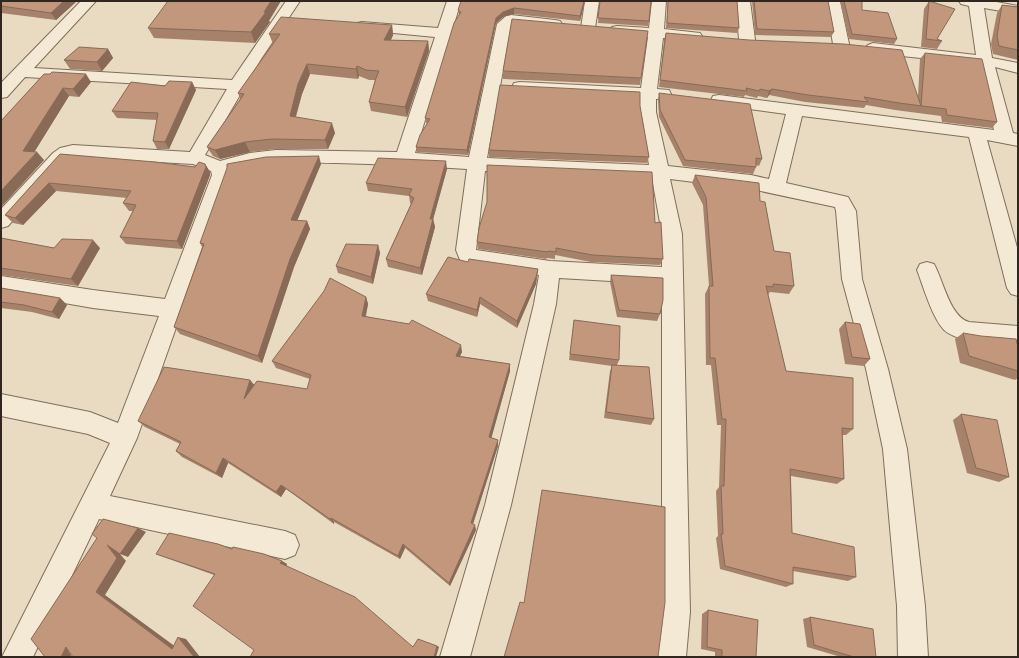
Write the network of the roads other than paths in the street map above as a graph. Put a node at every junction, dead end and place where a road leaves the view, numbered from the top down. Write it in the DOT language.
graph roads {
  1 [pos="89,1"];
  2 [pos="292,1"];
  3 [pos="454,1"];
  4 [pos="592,1"];
  5 [pos="659,1"];
  6 [pos="743,1"];
  7 [pos="833,1"];
  8 [pos="971,2"];
  9 [pos="1018,10"];
  10 [pos="350,25"];
  11 [pos="576,26"];
  12 [pos="444,33"];
  13 [pos="656,33"];
  14 [pos="709,37"];
  15 [pos="732,39"];
  16 [pos="747,40"];
  17 [pos="763,41"];
  18 [pos="825,44"];
  19 [pos="851,45"];
  20 [pos="985,61"];
  21 [pos="1018,68"];
  22 [pos="21,72"];
  23 [pos="236,85"];
  24 [pos="492,86"];
  25 [pos="648,92"];
  26 [pos="1,93"];
  27 [pos="679,96"];
  28 [pos="702,98"];
  29 [pos="795,110"];
  30 [pos="976,132"];
  31 [pos="1012,138"];
  32 [pos="195,158"];
  33 [pos="404,158"];
  34 [pos="477,164"];
  35 [pos="220,167"];
  36 [pos="661,172"];
  37 [pos="776,188"];
  38 [pos="1,221"];
  39 [pos="550,269"];
  40 [pos="927,270"];
  41 [pos="673,276"];
  42 [pos="1,284"];
  43 [pos="1018,288"];
  44 [pos="173,309"];
  45 [pos="1018,335"];
  46 [pos="1,405"];
  47 [pos="125,438"];
  48 [pos="92,505"];
  49 [pos="285,545"];
  50 [pos="17,657"];
  51 [pos="455,657"];
  52 [pos="671,657"];
  53 [pos="913,657"];
  1 -- 22 [label="street"];
  2 -- 23 [label="street"];
  3 -- 12 [label="street"];
  4 -- 11 [label="street"];
  5 -- 13 [label="street"];
  6 -- 16 [label="street"];
  7 -- 19 [label="street"];
  8 -- 9 [label="street"];
  8 -- 20 [label="street"];
  10 -- 12 [label="street"];
  11 -- 13 [label="street"];
  11 -- 24 [label="street"];
  12 -- 33 [label="street"];
  13 -- 14 [label="street"];
  13 -- 25 [label="street"];
  15 -- 16 [label="street"];
  16 -- 17 [label="street"];
  18 -- 19 [label="street"];
  19 -- 20 [label="street"];
  20 -- 21 [label="street"];
  20 -- 31 [label="street"];
  22 -- 23 [label="street"];
  22 -- 26 [label="street"];
  23 -- 32 [label="street"];
  24 -- 25 [label="street"];
  24 -- 34 [label="street"];
  25 -- 27 [label="street"];
  25 -- 36 [label="street"];
  28 -- 29 [label="street"];
  29 -- 30 [label="street"];
  29 -- 37 [label="street"];
  30 -- 31 [label="street"];
  30 -- 43 [label="street"];
  32 -- 35 [label="street"];
  32 -- 38 [label="street"];
  33 -- 34 [label="street"];
  33 -- 35 [label="street"];
  34 -- 36 [label="street"];
  34 -- 39 [label="street"];
  35 -- 44 [label="street"];
  36 -- 37 [label="street"];
  36 -- 41 [label="street"];
  37 -- 53 [label="street"];
  39 -- 41 [label="street"];
  39 -- 51 [label="street"];
  40 -- 45 [label="street"];
  41 -- 52 [label="street"];
  42 -- 44 [label="street"];
  44 -- 47 [label="street"];
  46 -- 47 [label="street"];
  47 -- 48 [label="street"];
  48 -- 49 [label="street"];
  48 -- 50 [label="street"];
}
